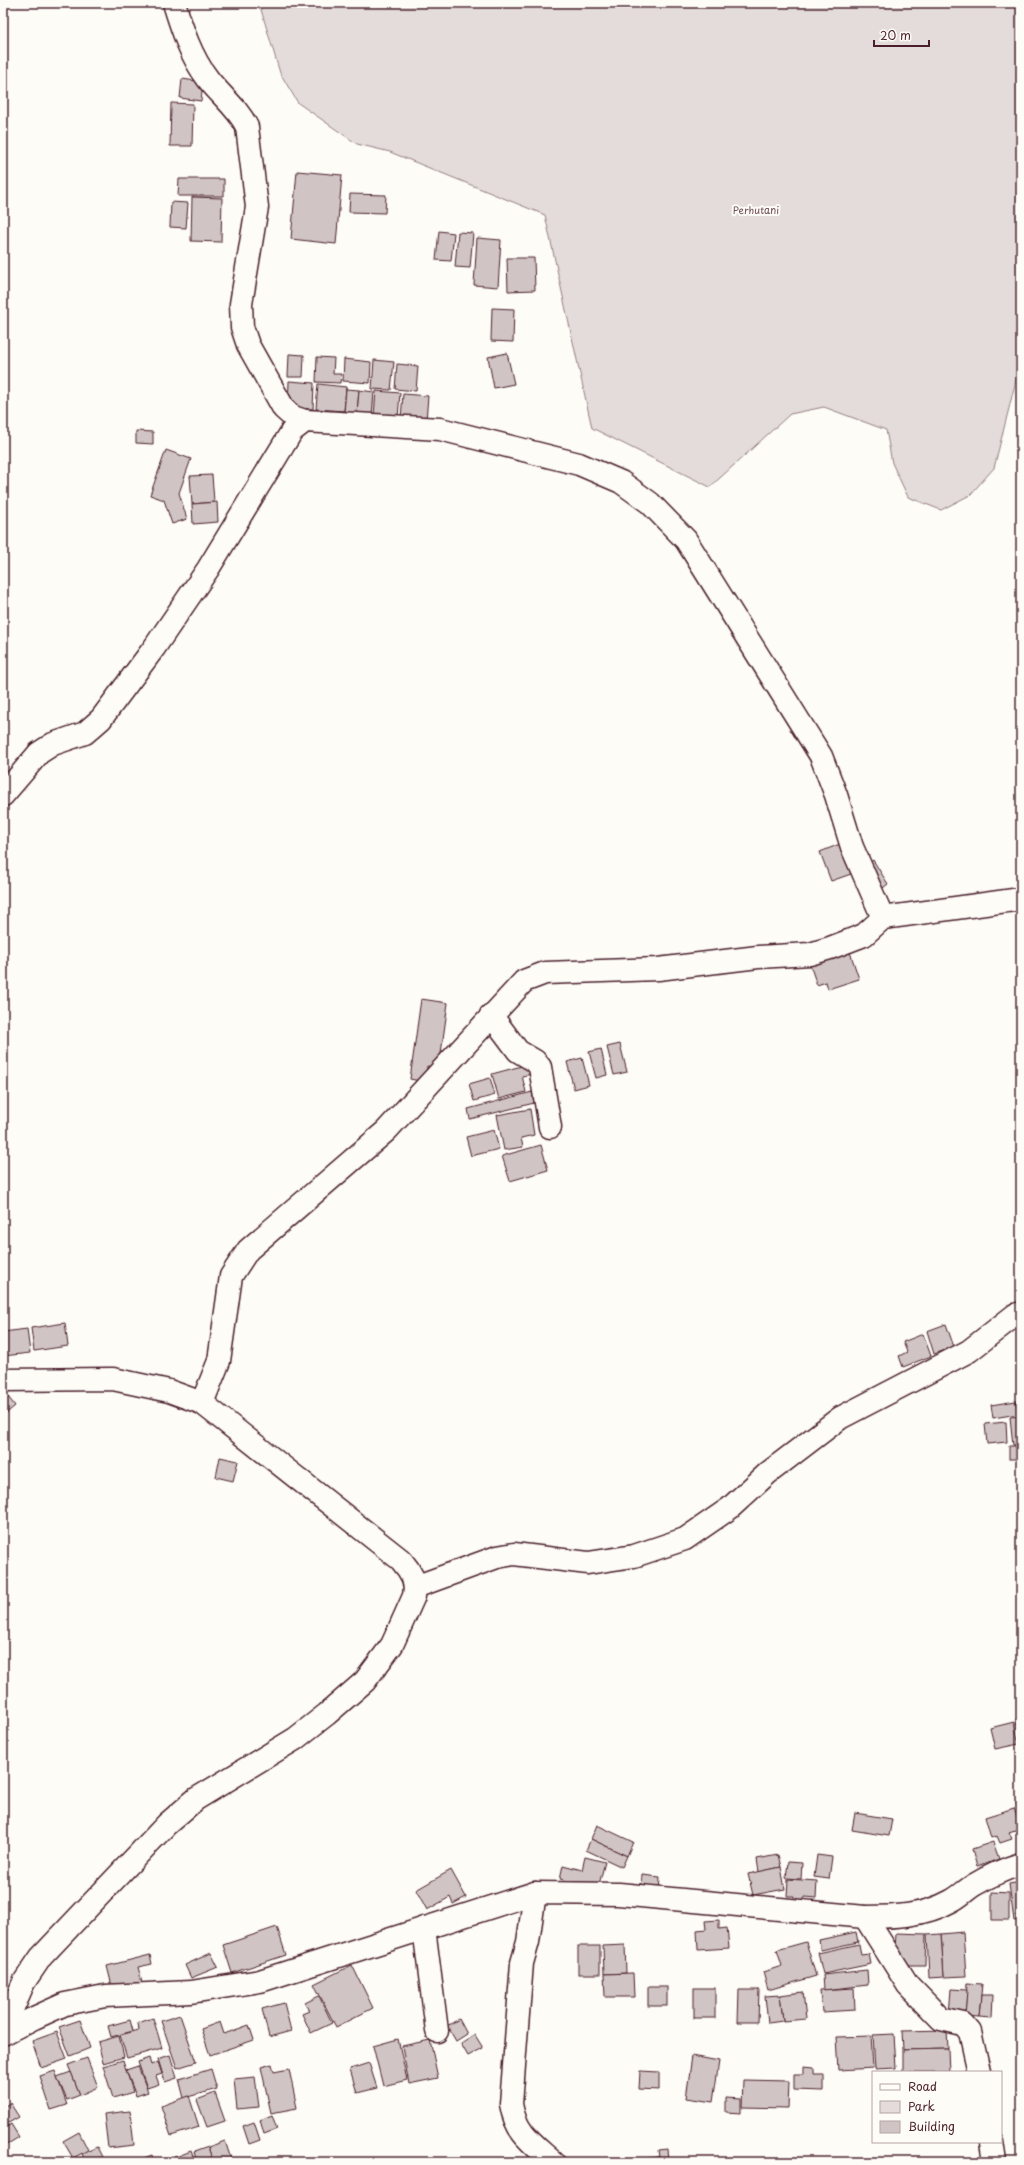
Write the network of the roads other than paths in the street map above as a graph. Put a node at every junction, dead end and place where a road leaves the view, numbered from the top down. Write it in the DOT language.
graph roads {
  1 [pos="174,3"];
  2 [pos="305,421"];
  3 [pos="3,795"];
  4 [pos="1021,899"];
  5 [pos="883,918"];
  6 [pos="491,1015"];
  7 [pos="550,1127"];
  8 [pos="1021,1312"];
  9 [pos="3,1380"];
  10 [pos="202,1403"];
  11 [pos="415,1587"];
  12 [pos="1021,1864"];
  13 [pos="536,1893"];
  14 [pos="865,1917"];
  15 [pos="424,1928"];
  16 [pos="3,2030"];
  17 [pos="437,2031"];
  18 [pos="3,2034"];
  19 [pos="978,2071"];
  20 [pos="992,2143"];
  21 [pos="553,2162"];
  22 [pos="995,2162"];
  1 -- 2 [label="street"];
  2 -- 3 [label="street"];
  2 -- 5 [label="street"];
  4 -- 5 [label="street"];
  5 -- 6 [label="street"];
  6 -- 7 [label="street"];
  6 -- 10 [label="street"];
  8 -- 11 [label="street"];
  9 -- 10 [label="street"];
  10 -- 11 [label="street"];
  11 -- 16 [label="street"];
  12 -- 14 [label="street"];
  13 -- 14 [label="street"];
  13 -- 15 [label="street"];
  13 -- 21 [label="street"];
  14 -- 19 [label="street"];
  15 -- 17 [label="street"];
  15 -- 18 [label="street"];
  20 -- 22 [label="street"];
}
